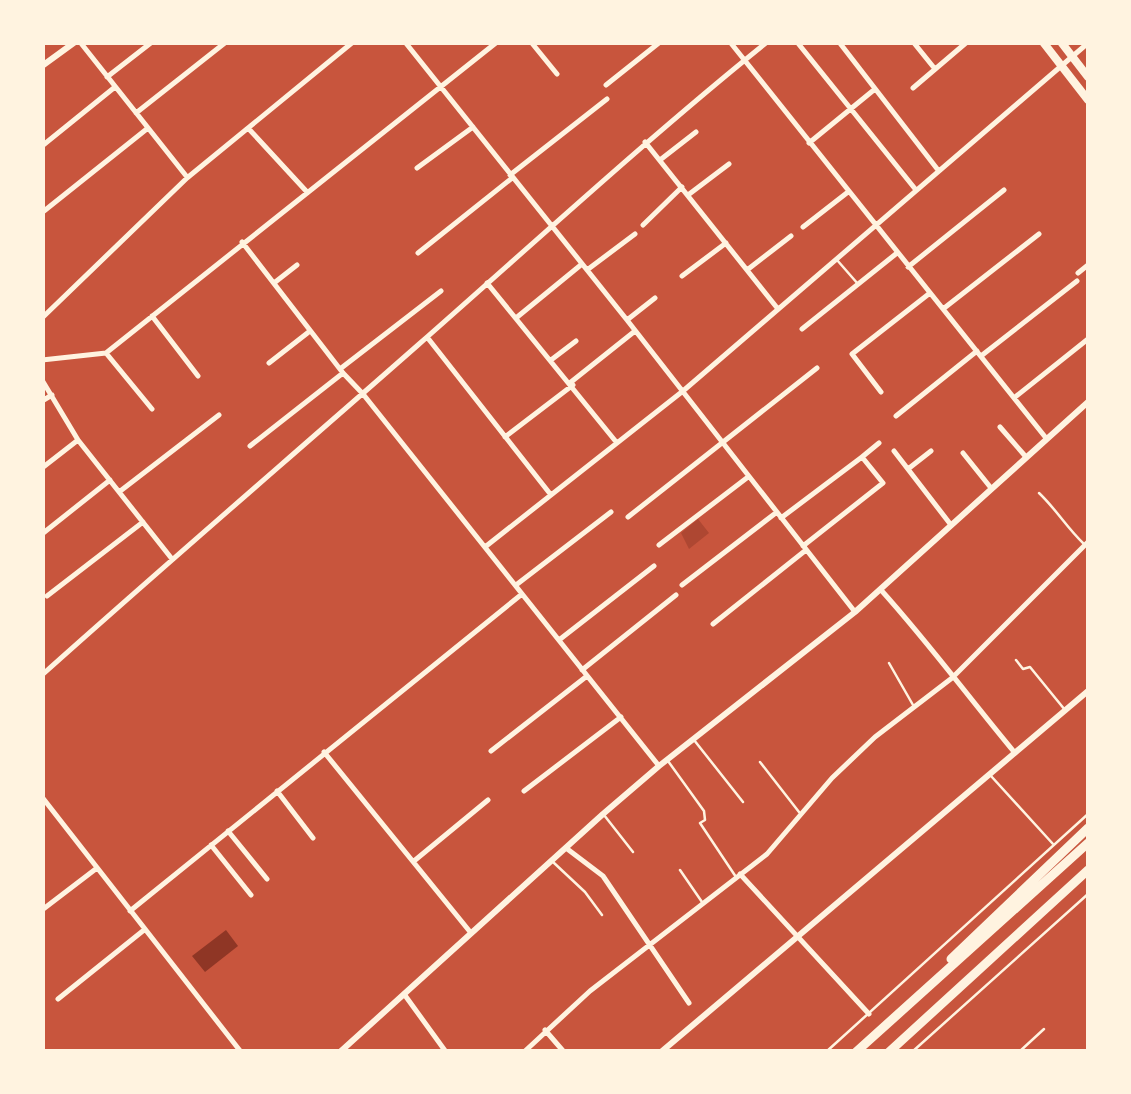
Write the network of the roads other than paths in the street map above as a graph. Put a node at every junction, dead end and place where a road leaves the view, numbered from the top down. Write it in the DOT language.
graph roads {
  1 [pos="77,42"];
  2 [pos="152,42"];
  3 [pos="226,42"];
  4 [pos="352,42"];
  5 [pos="405,42"];
  6 [pos="497,42"];
  7 [pos="532,42"];
  8 [pos="660,42"];
  9 [pos="730,42"];
  10 [pos="767,42"];
  11 [pos="797,42"];
  12 [pos="839,42"];
  13 [pos="967,42"];
  14 [pos="1043,42"];
  15 [pos="1061,42"];
  16 [pos="914,43"];
  17 [pos="1088,43"];
  18 [pos="1072,56"];
  19 [pos="746,64"];
  20 [pos="42,66"];
  21 [pos="1062,66"];
  22 [pos="935,69"];
  23 [pos="557,74"];
  24 [pos="1088,76"];
  25 [pos="107,77"];
  26 [pos="606,86"];
  27 [pos="115,88"];
  28 [pos="442,88"];
  29 [pos="875,88"];
  30 [pos="913,88"];
  31 [pos="607,99"];
  32 [pos="1088,100"];
  33 [pos="851,110"];
  34 [pos="136,113"];
  35 [pos="472,127"];
  36 [pos="148,128"];
  37 [pos="248,128"];
  38 [pos="696,132"];
  39 [pos="645,142"];
  40 [pos="808,143"];
  41 [pos="42,146"];
  42 [pos="660,160"];
  43 [pos="729,164"];
  44 [pos="417,168"];
  45 [pos="938,171"];
  46 [pos="511,177"];
  47 [pos="187,178"];
  48 [pos="682,188"];
  49 [pos="916,190"];
  50 [pos="1004,190"];
  51 [pos="848,191"];
  52 [pos="308,192"];
  53 [pos="688,196"];
  54 [pos="44,212"];
  55 [pos="643,225"];
  56 [pos="874,226"];
  57 [pos="552,227"];
  58 [pos="803,227"];
  59 [pos="635,234"];
  60 [pos="1039,234"];
  61 [pos="790,236"];
  62 [pos="242,242"];
  63 [pos="726,243"];
  64 [pos="418,253"];
  65 [pos="897,253"];
  66 [pos="836,258"];
  67 [pos="297,265"];
  68 [pos="1088,265"];
  69 [pos="585,267"];
  70 [pos="908,267"];
  71 [pos="747,270"];
  72 [pos="1078,273"];
  73 [pos="682,276"];
  74 [pos="1077,282"];
  75 [pos="487,283"];
  76 [pos="274,284"];
  77 [pos="858,284"];
  78 [pos="441,291"];
  79 [pos="930,293"];
  80 [pos="655,298"];
  81 [pos="778,308"];
  82 [pos="942,308"];
  83 [pos="152,316"];
  84 [pos="42,318"];
  85 [pos="516,318"];
  86 [pos="628,320"];
  87 [pos="802,328"];
  88 [pos="310,331"];
  89 [pos="635,331"];
  90 [pos="427,337"];
  91 [pos="1088,339"];
  92 [pos="576,341"];
  93 [pos="106,353"];
  94 [pos="978,354"];
  95 [pos="42,360"];
  96 [pos="551,360"];
  97 [pos="270,363"];
  98 [pos="817,368"];
  99 [pos="341,371"];
  100 [pos="198,376"];
  101 [pos="42,380"];
  102 [pos="572,384"];
  103 [pos="683,391"];
  104 [pos="882,392"];
  105 [pos="363,394"];
  106 [pos="52,395"];
  107 [pos="1014,398"];
  108 [pos="42,401"];
  109 [pos="1088,402"];
  110 [pos="152,409"];
  111 [pos="219,415"];
  112 [pos="896,416"];
  113 [pos="1000,427"];
  114 [pos="506,437"];
  115 [pos="1046,438"];
  116 [pos="78,440"];
  117 [pos="616,443"];
  118 [pos="879,443"];
  119 [pos="723,444"];
  120 [pos="250,446"];
  121 [pos="894,450"];
  122 [pos="931,452"];
  123 [pos="963,453"];
  124 [pos="862,457"];
  125 [pos="1026,457"];
  126 [pos="42,468"];
  127 [pos="908,469"];
  128 [pos="748,476"];
  129 [pos="110,480"];
  130 [pos="991,488"];
  131 [pos="119,492"];
  132 [pos="1039,493"];
  133 [pos="551,495"];
  134 [pos="611,512"];
  135 [pos="779,515"];
  136 [pos="628,517"];
  137 [pos="142,522"];
  138 [pos="951,524"];
  139 [pos="42,534"];
  140 [pos="1087,544"];
  141 [pos="659,545"];
  142 [pos="486,547"];
  143 [pos="805,548"];
  144 [pos="172,559"];
  145 [pos="654,566"];
  146 [pos="516,585"];
  147 [pos="682,585"];
  148 [pos="880,589"];
  149 [pos="522,594"];
  150 [pos="676,595"];
  151 [pos="48,596"];
  152 [pos="855,612"];
  153 [pos="713,624"];
  154 [pos="559,640"];
  155 [pos="1016,660"];
  156 [pos="889,663"];
  157 [pos="582,670"];
  158 [pos="42,675"];
  159 [pos="587,676"];
  160 [pos="952,678"];
  161 [pos="1088,690"];
  162 [pos="915,708"];
  163 [pos="1066,711"];
  164 [pos="621,718"];
  165 [pos="694,738"];
  166 [pos="491,751"];
  167 [pos="324,752"];
  168 [pos="1015,754"];
  169 [pos="667,760"];
  170 [pos="760,762"];
  171 [pos="659,766"];
  172 [pos="990,775"];
  173 [pos="277,791"];
  174 [pos="524,792"];
  175 [pos="42,797"];
  176 [pos="488,800"];
  177 [pos="743,802"];
  178 [pos="604,814"];
  179 [pos="1088,814"];
  180 [pos="802,816"];
  181 [pos="1088,828"];
  182 [pos="228,832"];
  183 [pos="313,838"];
  184 [pos="1088,843"];
  185 [pos="210,845"];
  186 [pos="1054,845"];
  187 [pos="566,848"];
  188 [pos="633,852"];
  189 [pos="552,860"];
  190 [pos="414,861"];
  191 [pos="98,868"];
  192 [pos="680,870"];
  193 [pos="1088,870"];
  194 [pos="738,875"];
  195 [pos="267,879"];
  196 [pos="1088,894"];
  197 [pos="251,895"];
  198 [pos="703,904"];
  199 [pos="42,910"];
  200 [pos="130,911"];
  201 [pos="602,915"];
  202 [pos="144,930"];
  203 [pos="471,932"];
  204 [pos="799,938"];
  205 [pos="650,942"];
  206 [pos="926,987"];
  207 [pos="404,994"];
  208 [pos="58,999"];
  209 [pos="689,1002"];
  210 [pos="871,1017"];
  211 [pos="545,1030"];
  212 [pos="1044,1030"];
  213 [pos="242,1052"];
  214 [pos="340,1052"];
  215 [pos="446,1052"];
  216 [pos="524,1052"];
  217 [pos="564,1052"];
  218 [pos="661,1052"];
  219 [pos="826,1052"];
  220 [pos="856,1052"];
  221 [pos="889,1052"];
  222 [pos="912,1052"];
  223 [pos="1019,1052"];
  1 -- 20 [label="street"];
  1 -- 25 [label="street"];
  2 -- 25 [label="street"];
  3 -- 34 [label="street"];
  4 -- 37 [label="street"];
  5 -- 28 [label="street"];
  6 -- 28 [label="street"];
  7 -- 23 [label="street"];
  8 -- 26 [label="street"];
  9 -- 19 [label="street"];
  10 -- 19 [label="street"];
  11 -- 33 [label="street"];
  12 -- 29 [label="street"];
  13 -- 22 [label="street"];
  14 -- 21 [label="main road"];
  15 -- 18 [label="main road"];
  16 -- 22 [label="street"];
  17 -- 18 [label="street"];
  18 -- 21 [label="street"];
  18 -- 24 [label="main road"];
  19 -- 39 [label="street"];
  19 -- 40 [label="street"];
  21 -- 32 [label="main road"];
  21 -- 45 [label="street"];
  22 -- 30 [label="street"];
  25 -- 27 [label="street"];
  27 -- 34 [label="street"];
  27 -- 41 [label="street"];
  28 -- 35 [label="street"];
  28 -- 52 [label="street"];
  29 -- 33 [label="street"];
  29 -- 45 [label="street"];
  31 -- 46 [label="street"];
  33 -- 40 [label="street"];
  33 -- 49 [label="street"];
  34 -- 36 [label="street"];
  35 -- 44 [label="street"];
  35 -- 46 [label="street"];
  36 -- 47 [label="street"];
  36 -- 54 [label="street"];
  37 -- 47 [label="street"];
  37 -- 52 [label="street"];
  38 -- 42 [label="street"];
  39 -- 42 [label="street"];
  39 -- 57 [label="street"];
  40 -- 51 [label="street"];
  42 -- 48 [label="street"];
  43 -- 53 [label="street"];
  45 -- 49 [label="street"];
  46 -- 57 [label="street"];
  46 -- 64 [label="street"];
  47 -- 84 [label="street"];
  48 -- 53 [label="street"];
  48 -- 55 [label="street"];
  49 -- 56 [label="street"];
  50 -- 70 [label="street"];
  51 -- 56 [label="street"];
  51 -- 58 [label="street"];
  52 -- 62 [label="street"];
  53 -- 63 [label="street"];
  56 -- 65 [label="street"];
  56 -- 66 [label="street"];
  57 -- 69 [label="street"];
  57 -- 75 [label="street"];
  59 -- 69 [label="street"];
  60 -- 82 [label="street"];
  61 -- 71 [label="street"];
  62 -- 76 [label="street"];
  62 -- 83 [label="street"];
  63 -- 71 [label="street"];
  63 -- 73 [label="street"];
  65 -- 70 [label="street"];
  65 -- 77 [label="street"];
  66 -- 77 [label="lane"];
  66 -- 81 [label="street"];
  67 -- 76 [label="street"];
  68 -- 72 [label="street"];
  69 -- 85 [label="street"];
  69 -- 86 [label="street"];
  70 -- 79 [label="street"];
  71 -- 81 [label="street"];
  74 -- 94 [label="street"];
  75 -- 85 [label="street"];
  75 -- 90 [label="street"];
  76 -- 88 [label="street"];
  77 -- 87 [label="street"];
  78 -- 99 [label="street"];
  79 -- 82 [label="street"];
  79 -- 104 [label="street"];
  80 -- 86 [label="street"];
  81 -- 103 [label="street"];
  82 -- 94 [label="street"];
  83 -- 93 [label="street"];
  83 -- 100 [label="street"];
  85 -- 96 [label="street"];
  86 -- 89 [label="street"];
  88 -- 97 [label="street"];
  88 -- 99 [label="street"];
  89 -- 102 [label="street"];
  89 -- 103 [label="street"];
  90 -- 105 [label="street"];
  90 -- 114 [label="street"];
  91 -- 107 [label="street"];
  92 -- 96 [label="street"];
  93 -- 95 [label="street"];
  93 -- 110 [label="street"];
  94 -- 107 [label="street"];
  94 -- 112 [label="street"];
  96 -- 102 [label="street"];
  98 -- 119 [label="street"];
  99 -- 105 [label="street"];
  99 -- 120 [label="street"];
  101 -- 106 [label="street"];
  102 -- 114 [label="street"];
  102 -- 117 [label="street"];
  103 -- 117 [label="street"];
  103 -- 119 [label="street"];
  105 -- 142 [label="street"];
  105 -- 144 [label="street"];
  106 -- 108 [label="street"];
  106 -- 116 [label="street"];
  107 -- 115 [label="street"];
  109 -- 115 [label="street"];
  111 -- 131 [label="street"];
  113 -- 125 [label="street"];
  114 -- 133 [label="street"];
  115 -- 125 [label="street"];
  116 -- 126 [label="street"];
  116 -- 129 [label="street"];
  117 -- 133 [label="street"];
  118 -- 124 [label="street"];
  119 -- 128 [label="street"];
  119 -- 136 [label="street"];
  121 -- 127 [label="street"];
  122 -- 127 [label="street"];
  123 -- 130 [label="street"];
  124 -- 135 [label="street"];
  124 -- 143 [label="street"];
  125 -- 130 [label="street"];
  127 -- 138 [label="street"];
  128 -- 135 [label="street"];
  128 -- 141 [label="street"];
  129 -- 131 [label="street"];
  129 -- 139 [label="street"];
  130 -- 138 [label="street"];
  131 -- 137 [label="street"];
  132 -- 140 [label="lane"];
  133 -- 142 [label="street"];
  134 -- 146 [label="street"];
  135 -- 143 [label="street"];
  135 -- 147 [label="street"];
  137 -- 144 [label="street"];
  137 -- 151 [label="street"];
  138 -- 148 [label="street"];
  140 -- 160 [label="street"];
  142 -- 146 [label="street"];
  143 -- 152 [label="street"];
  143 -- 153 [label="street"];
  144 -- 158 [label="street"];
  145 -- 154 [label="street"];
  146 -- 149 [label="street"];
  148 -- 152 [label="street"];
  148 -- 160 [label="street"];
  149 -- 154 [label="street"];
  149 -- 167 [label="street"];
  150 -- 157 [label="street"];
  152 -- 165 [label="street"];
  154 -- 157 [label="street"];
  155 -- 163 [label="lane"];
  156 -- 162 [label="lane"];
  157 -- 159 [label="street"];
  159 -- 164 [label="street"];
  159 -- 166 [label="street"];
  160 -- 162 [label="street"];
  160 -- 168 [label="street"];
  161 -- 163 [label="street"];
  162 -- 180 [label="street"];
  163 -- 168 [label="street"];
  164 -- 171 [label="street"];
  164 -- 174 [label="street"];
  165 -- 169 [label="street"];
  165 -- 177 [label="lane"];
  167 -- 173 [label="street"];
  167 -- 190 [label="street"];
  168 -- 172 [label="street"];
  169 -- 171 [label="street"];
  169 -- 194 [label="lane"];
  170 -- 180 [label="lane"];
  171 -- 178 [label="street"];
  172 -- 186 [label="lane"];
  172 -- 204 [label="street"];
  173 -- 182 [label="street"];
  173 -- 183 [label="street"];
  175 -- 191 [label="street"];
  176 -- 190 [label="street"];
  178 -- 187 [label="street"];
  178 -- 188 [label="lane"];
  179 -- 186 [label="lane"];
  180 -- 194 [label="street"];
  181 -- 206 [label="highway"];
  182 -- 185 [label="street"];
  182 -- 195 [label="street"];
  184 -- 206 [label="highway"];
  185 -- 197 [label="street"];
  185 -- 200 [label="street"];
  186 -- 210 [label="lane"];
  187 -- 189 [label="street"];
  187 -- 205 [label="street"];
  189 -- 201 [label="lane"];
  189 -- 203 [label="street"];
  190 -- 203 [label="street"];
  191 -- 199 [label="street"];
  191 -- 200 [label="street"];
  192 -- 198 [label="lane"];
  193 -- 221 [label="highway"];
  194 -- 198 [label="street"];
  194 -- 204 [label="street"];
  196 -- 222 [label="lane"];
  198 -- 205 [label="street"];
  200 -- 202 [label="street"];
  202 -- 208 [label="street"];
  202 -- 213 [label="street"];
  203 -- 207 [label="street"];
  204 -- 210 [label="street"];
  204 -- 218 [label="street"];
  205 -- 209 [label="street"];
  205 -- 211 [label="street"];
  206 -- 220 [label="highway"];
  207 -- 214 [label="street"];
  207 -- 215 [label="street"];
  210 -- 219 [label="lane"];
  211 -- 216 [label="street"];
  211 -- 217 [label="street"];
  212 -- 223 [label="lane"];
}
